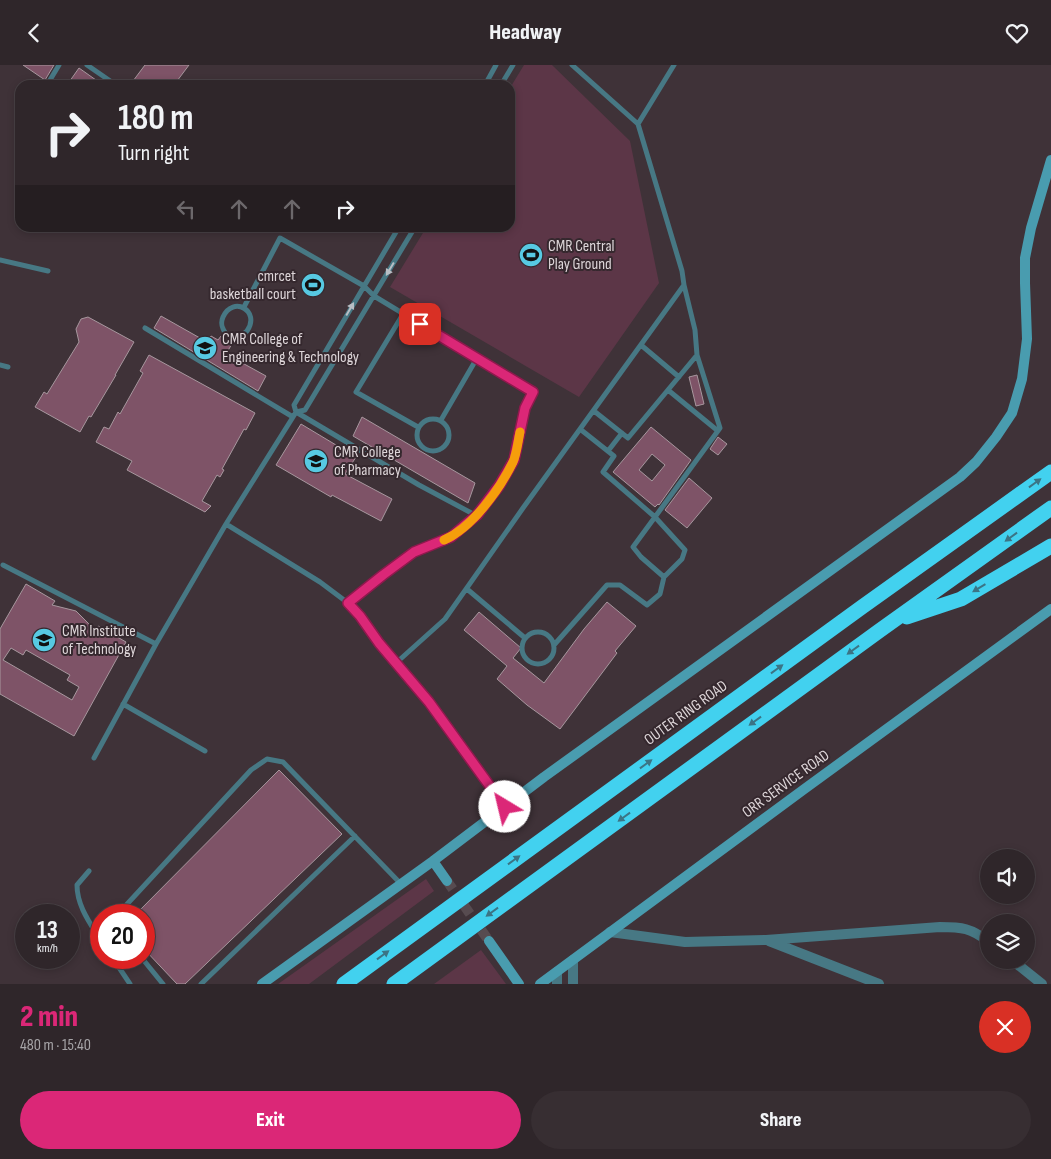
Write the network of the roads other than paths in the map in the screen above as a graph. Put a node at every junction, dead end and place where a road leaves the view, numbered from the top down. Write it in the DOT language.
graph roads {
  1 [pos="59,65"];
  2 [pos="87,65"];
  3 [pos="496,65"];
  4 [pos="514,65"];
  5 [pos="572,65"];
  6 [pos="674,65"];
  7 [pos="50,80"];
  8 [pos="109,80"];
  9 [pos="487,80"];
  10 [pos="504,80"];
  11 [pos="638,124"];
  12 [pos="1051,160"];
  13 [pos="396,232"];
  14 [pos="412,232"];
  15 [pos="0,260"];
  16 [pos="48,271"];
  17 [pos="684,285"];
  18 [pos="364,286"];
  19 [pos="374,296"];
  20 [pos="244,307"];
  21 [pos="403,314"];
  22 [pos="145,329"];
  23 [pos="227,335"];
  24 [pos="237,337"];
  25 [pos="641,345"];
  26 [pos="697,355"];
  27 [pos="476,358"];
  28 [pos="0,365"];
  29 [pos="8,367"];
  30 [pos="679,377"];
  31 [pos="668,390"];
  32 [pos="594,411"];
  33 [pos="295,415"];
  34 [pos="440,420"];
  35 [pos="418,427"];
  36 [pos="580,429"];
  37 [pos="718,431"];
  38 [pos="622,433"];
  39 [pos="608,451"];
  40 [pos="1051,472"];
  41 [pos="1051,508"];
  42 [pos="477,515"];
  43 [pos="655,517"];
  44 [pos="226,525"];
  45 [pos="1051,546"];
  46 [pos="3,565"];
  47 [pos="664,577"];
  48 [pos="467,589"];
  49 [pos="348,603"];
  50 [pos="1051,609"];
  51 [pos="892,622"];
  52 [pos="526,638"];
  53 [pos="156,644"];
  54 [pos="554,645"];
  55 [pos="396,663"];
  56 [pos="123,704"];
  57 [pos="205,751"];
  58 [pos="94,758"];
  59 [pos="505,807"];
  60 [pos="355,836"];
  61 [pos="433,861"];
  62 [pos="89,871"];
  63 [pos="447,881"];
  64 [pos="401,884"];
  65 [pos="128,904"];
  66 [pos="90,923"];
  67 [pos="610,932"];
  68 [pos="980,935"];
  69 [pos="766,940"];
  70 [pos="489,941"];
  71 [pos="573,960"];
  72 [pos="120,969"];
  73 [pos="151,969"];
  74 [pos="1023,969"];
  75 [pos="557,972"];
  76 [pos="853,979"];
  77 [pos="130,984"];
  78 [pos="163,984"];
  79 [pos="201,984"];
  80 [pos="262,984"];
  81 [pos="344,984"];
  82 [pos="394,984"];
  83 [pos="519,984"];
  84 [pos="540,984"];
  85 [pos="557,984"];
  86 [pos="573,984"];
  87 [pos="879,984"];
  88 [pos="1042,984"];
  1 -- 7 [label="lane"];
  2 -- 8 [label="lane"];
  3 -- 9 [label="lane"];
  4 -- 10 [label="lane"];
  5 -- 11 [label="lane"];
  6 -- 11 [label="lane"];
  11 -- 17 [label="lane"];
  12 -- 59 [label="main road"];
  13 -- 18 [label="lane"];
  14 -- 19 [label="lane, one-way"];
  15 -- 16 [label="lane"];
  17 -- 25 [label="lane"];
  17 -- 26 [label="lane"];
  18 -- 19 [label="lane"];
  18 -- 20 [label="lane"];
  33 -- 18 [label="lane, one-way"];
  19 -- 21 [label="lane"];
  19 -- 33 [label="lane"];
  20 -- 23 [label="lane"];
  20 -- 24 [label="lane"];
  21 -- 27 [label="lane"];
  21 -- 35 [label="lane"];
  22 -- 33 [label="lane"];
  25 -- 30 [label="lane"];
  25 -- 32 [label="lane"];
  26 -- 30 [label="lane"];
  26 -- 37 [label="lane"];
  27 -- 34 [label="lane"];
  27 -- 42 [label="lane"];
  28 -- 29 [label="lane"];
  30 -- 31 [label="lane"];
  31 -- 37 [label="lane"];
  31 -- 38 [label="lane"];
  32 -- 36 [label="lane"];
  32 -- 38 [label="lane"];
  33 -- 42 [label="lane"];
  33 -- 44 [label="lane"];
  34 -- 35 [label="lane"];
  34 -- 35 [label="lane"];
  36 -- 39 [label="lane"];
  36 -- 48 [label="lane"];
  37 -- 43 [label="lane"];
  38 -- 39 [label="lane"];
  39 -- 43 [label="lane"];
  81 -- 40 [label="highway, OUTER RING ROAD, one-way"];
  41 -- 51 [label="highway, one-way"];
  42 -- 49 [label="lane"];
  43 -- 47 [label="lane"];
  43 -- 47 [label="lane"];
  44 -- 49 [label="lane"];
  44 -- 53 [label="lane"];
  45 -- 51 [label="highway, one-way"];
  46 -- 53 [label="lane"];
  47 -- 54 [label="lane"];
  48 -- 52 [label="lane"];
  48 -- 55 [label="lane"];
  49 -- 55 [label="lane"];
  50 -- 67 [label="main road, ORR SERVICE ROAD"];
  51 -- 82 [label="highway, one-way"];
  52 -- 54 [label="lane"];
  52 -- 54 [label="lane"];
  53 -- 56 [label="lane"];
  55 -- 59 [label="lane"];
  56 -- 57 [label="lane"];
  56 -- 58 [label="lane"];
  59 -- 61 [label="main road"];
  60 -- 64 [label="lane"];
  60 -- 65 [label="lane"];
  60 -- 79 [label="lane"];
  61 -- 63 [label="main road"];
  61 -- 64 [label="main road"];
  62 -- 66 [label="lane"];
  64 -- 80 [label="main road"];
  67 -- 69 [label="street"];
  67 -- 71 [label="main road, ORR SERVICE ROAD"];
  68 -- 69 [label="street"];
  69 -- 76 [label="street"];
  70 -- 83 [label="main road"];
  71 -- 75 [label="main road, ORR SERVICE ROAD"];
  71 -- 86 [label="street"];
  72 -- 77 [label="lane"];
  73 -- 78 [label="lane"];
  74 -- 88 [label="street"];
  75 -- 84 [label="main road, ORR SERVICE ROAD"];
  75 -- 85 [label="street"];
  76 -- 87 [label="street"];
}
